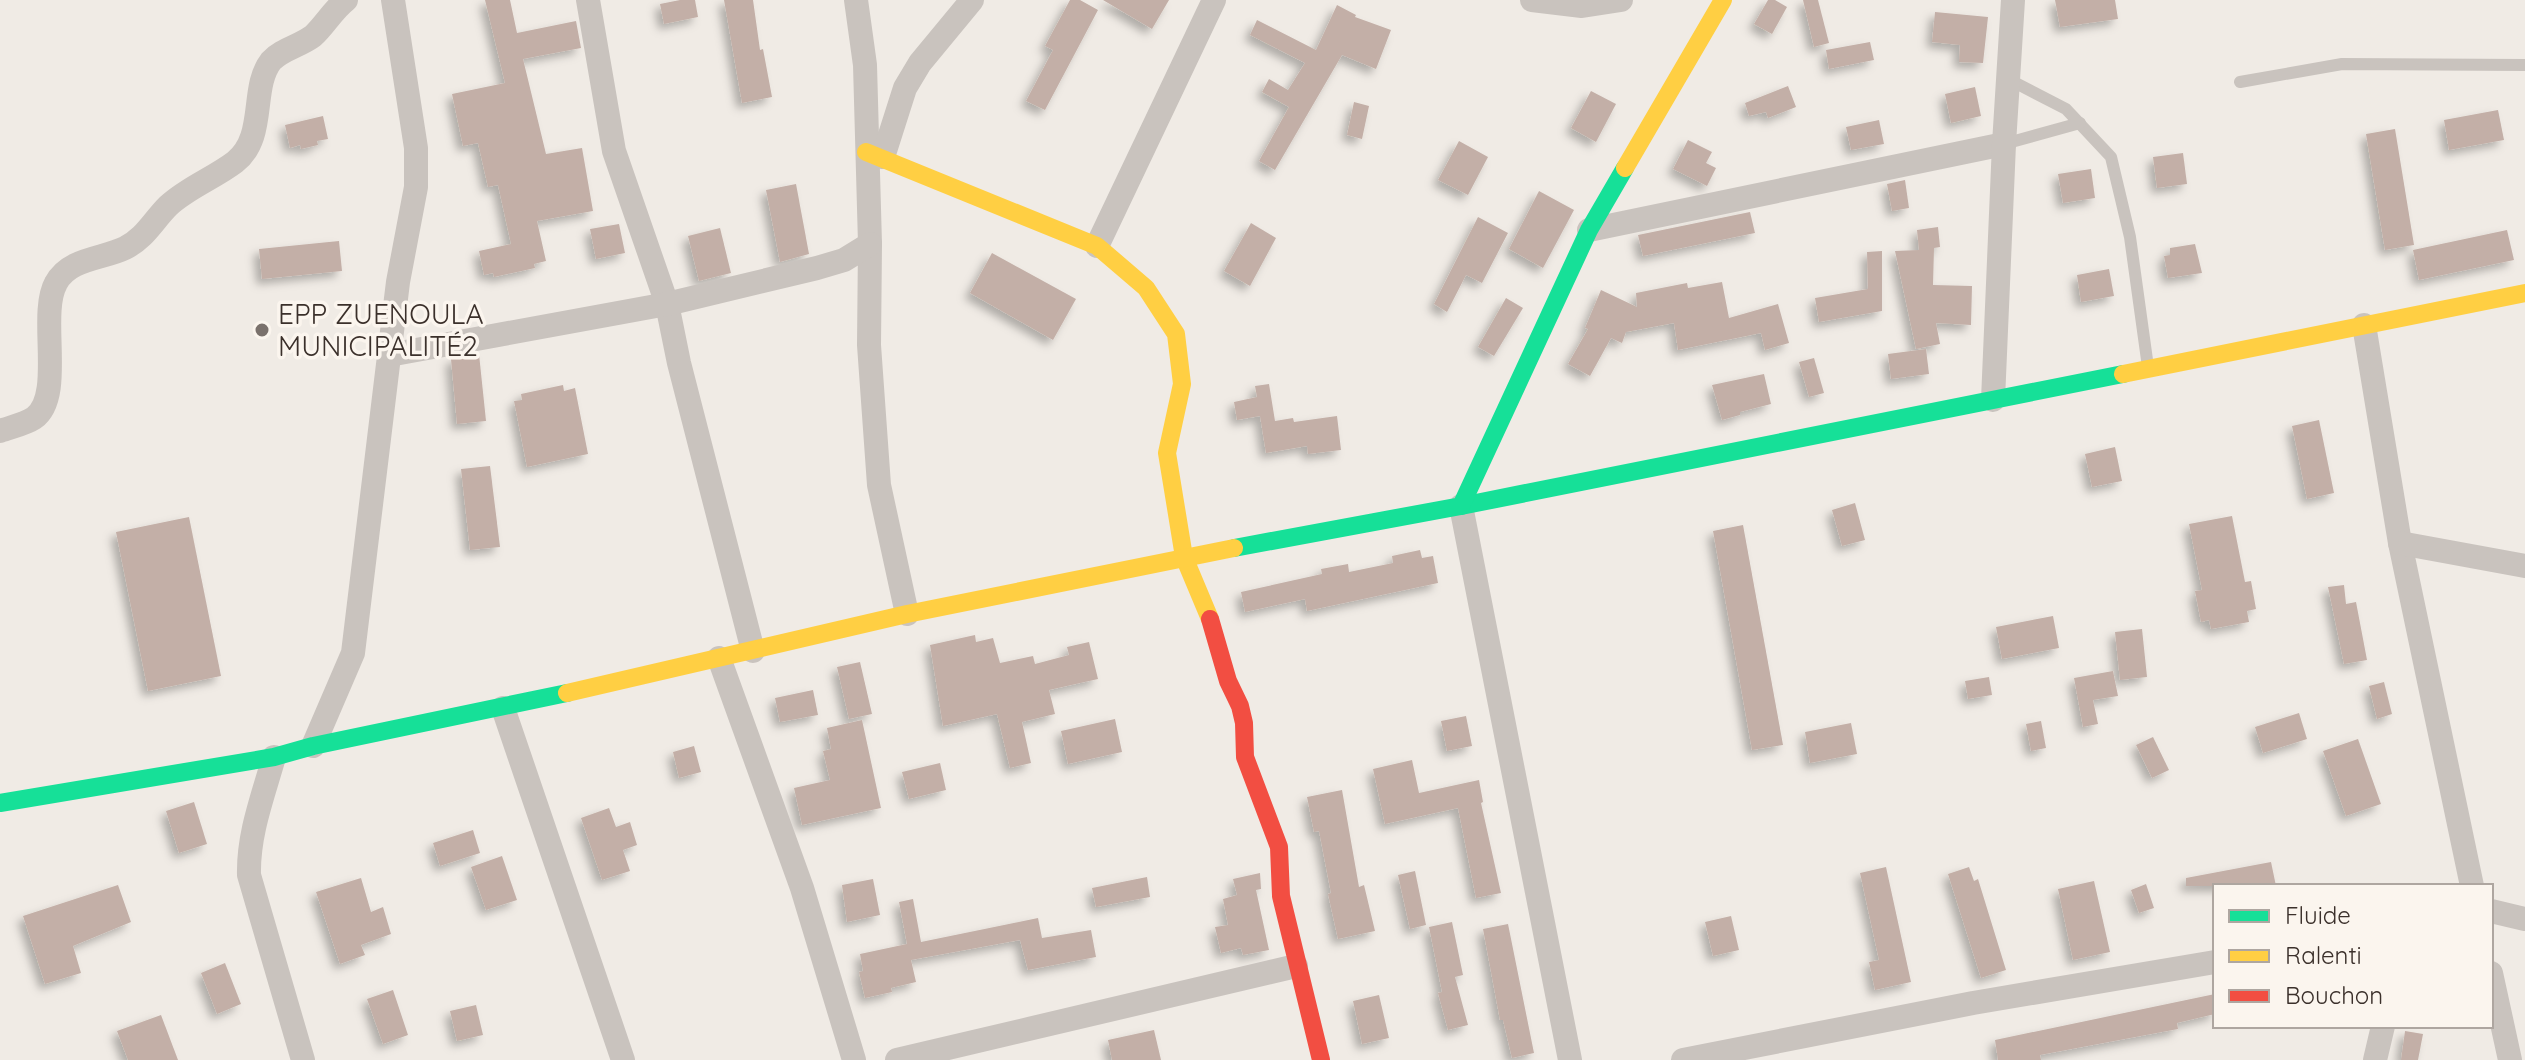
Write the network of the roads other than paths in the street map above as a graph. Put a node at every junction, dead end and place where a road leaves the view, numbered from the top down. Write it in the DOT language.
graph roads {
  1 [pos="346,0"];
  2 [pos="393,0"];
  3 [pos="588,0"];
  4 [pos="856,0"];
  5 [pos="972,0"];
  6 [pos="1214,0"];
  7 [pos="1532,0"];
  8 [pos="1621,0"];
  9 [pos="1723,0"];
  10 [pos="2013,0"];
  11 [pos="2525,65"];
  12 [pos="2008,79"];
  13 [pos="2240,82"];
  14 [pos="2080,123"];
  15 [pos="2004,144"];
  16 [pos="874,154"];
  17 [pos="1589,230"];
  18 [pos="870,244"];
  19 [pos="1097,246"];
  20 [pos="2525,293"];
  21 [pos="667,304"];
  22 [pos="2364,325"];
  23 [pos="389,355"];
  24 [pos="2148,368"];
  25 [pos="1993,400"];
  26 [pos="0,431"];
  27 [pos="1461,506"];
  28 [pos="2400,543"];
  29 [pos="1184,557"];
  30 [pos="2525,566"];
  31 [pos="907,614"];
  32 [pos="753,651"];
  33 [pos="719,658"];
  34 [pos="503,708"];
  35 [pos="313,746"];
  36 [pos="274,757"];
  37 [pos="0,803"];
  38 [pos="2472,884"];
  39 [pos="2493,911"];
  40 [pos="2525,919"];
  41 [pos="2213,962"];
  42 [pos="1296,966"];
  43 [pos="2493,982"];
  44 [pos="2383,1028"];
  45 [pos="300,1049"];
  46 [pos="283,1060"];
  47 [pos="623,1060"];
  48 [pos="854,1060"];
  49 [pos="897,1060"];
  50 [pos="1321,1060"];
  51 [pos="1570,1060"];
  52 [pos="1683,1060"];
  53 [pos="2375,1060"];
  54 [pos="2510,1060"];
  1 -- 26 [label="street"];
  2 -- 23 [label="street"];
  3 -- 21 [label="street"];
  4 -- 16 [label="street"];
  5 -- 16 [label="street"];
  6 -- 19 [label="street"];
  7 -- 8 [label="street"];
  9 -- 17 [label="street"];
  10 -- 12 [label="street"];
  11 -- 13 [label="lane"];
  12 -- 14 [label="lane"];
  12 -- 15 [label="street"];
  14 -- 15 [label="lane"];
  14 -- 24 [label="lane"];
  15 -- 17 [label="street"];
  15 -- 25 [label="street"];
  16 -- 18 [label="street"];
  16 -- 19 [label="street"];
  17 -- 27 [label="street"];
  18 -- 21 [label="street"];
  18 -- 31 [label="street"];
  19 -- 29 [label="street"];
  20 -- 22 [label="street"];
  21 -- 23 [label="street"];
  21 -- 32 [label="street"];
  22 -- 24 [label="street"];
  22 -- 28 [label="street"];
  23 -- 35 [label="street"];
  24 -- 25 [label="street"];
  25 -- 27 [label="street"];
  27 -- 29 [label="street"];
  27 -- 51 [label="street"];
  28 -- 30 [label="street"];
  28 -- 38 [label="street"];
  29 -- 31 [label="street"];
  29 -- 42 [label="street"];
  31 -- 32 [label="street"];
  32 -- 33 [label="street"];
  33 -- 34 [label="street"];
  33 -- 48 [label="street"];
  34 -- 35 [label="street"];
  34 -- 47 [label="street"];
  35 -- 36 [label="street"];
  36 -- 37 [label="street"];
  36 -- 45 [label="street"];
  39 -- 40 [label="street"];
  41 -- 52 [label="street"];
  42 -- 49 [label="street"];
  42 -- 50 [label="street"];
  43 -- 54 [label="street"];
  44 -- 53 [label="street"];
  45 -- 46 [label="street"];
}
